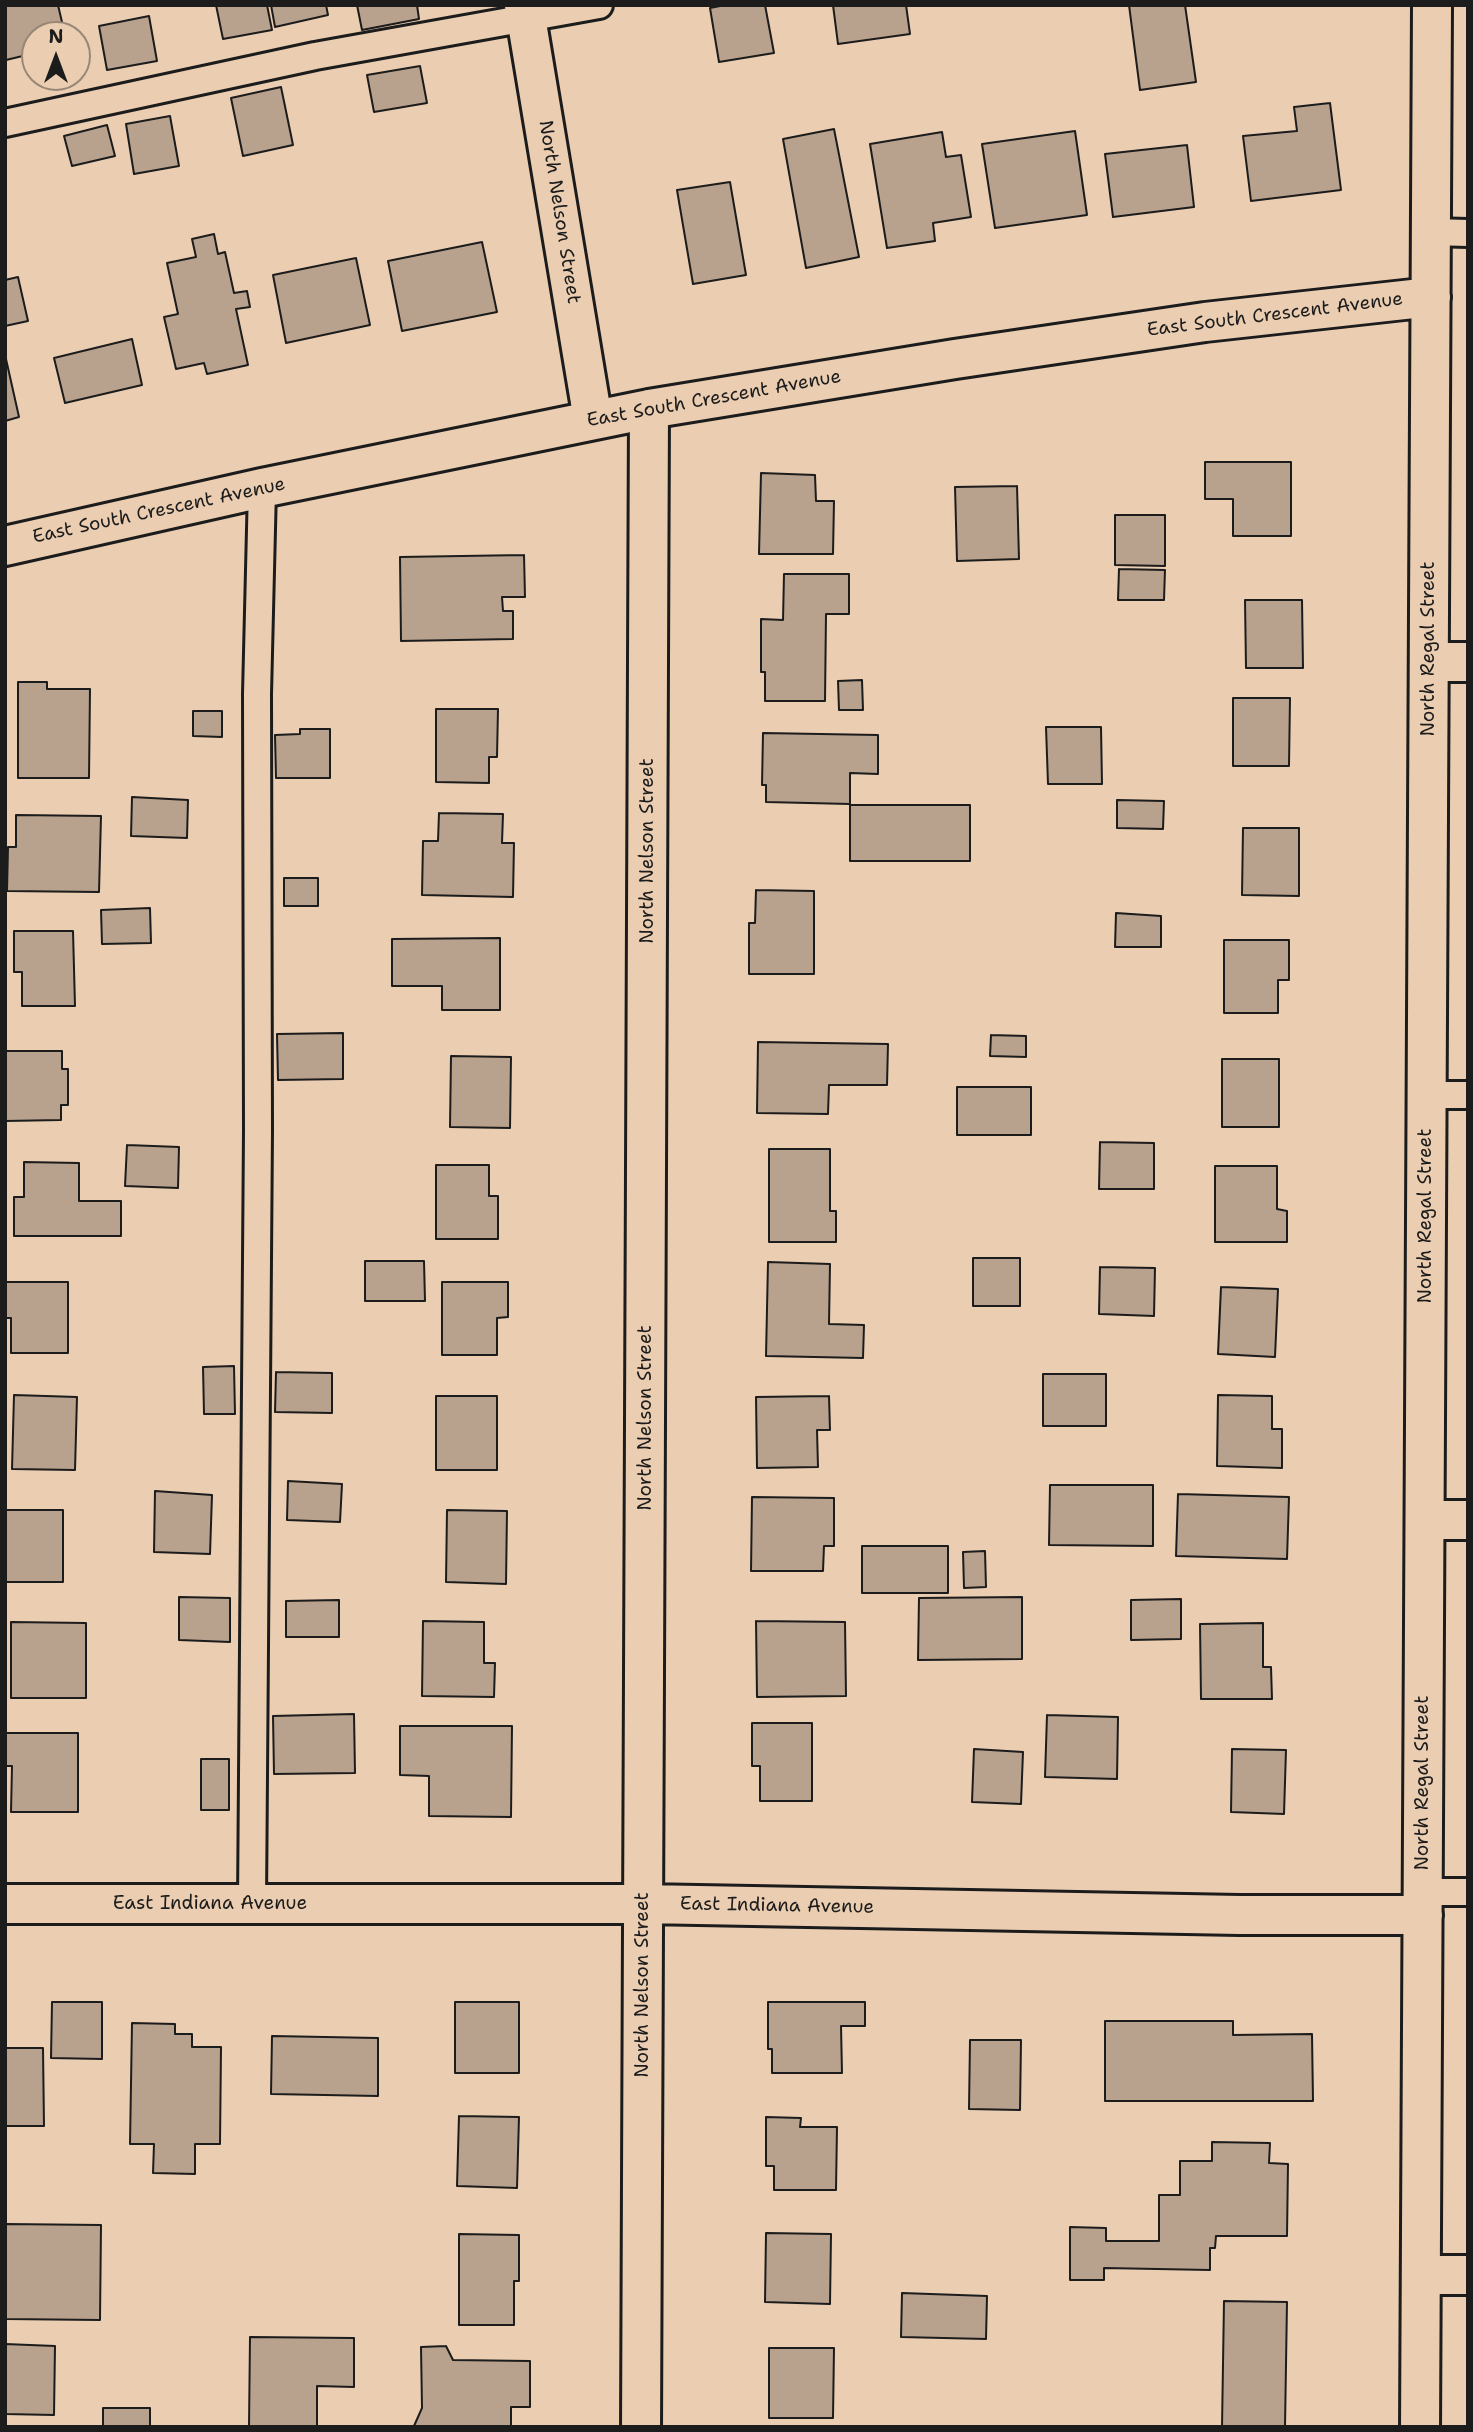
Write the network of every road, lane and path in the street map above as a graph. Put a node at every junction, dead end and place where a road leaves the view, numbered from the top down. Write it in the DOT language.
graph roads {
  1 [pos="599,5"];
  2 [pos="1432,5"];
  3 [pos="525,12"];
  4 [pos="5,123"];
  5 [pos="1449,233"];
  6 [pos="1431,297"];
  7 [pos="649,409"];
  8 [pos="593,419"];
  9 [pos="262,488"];
  10 [pos="5,546"];
  11 [pos="1429,662"];
  12 [pos="1468,662"];
  13 [pos="1427,1095"];
  14 [pos="1468,1095"];
  15 [pos="1468,1520"];
  16 [pos="1425,1521"];
  17 [pos="1468,1892"];
  18 [pos="1423,1903"];
  19 [pos="5,1904"];
  20 [pos="252,1904"];
  21 [pos="644,1904"];
  22 [pos="1421,2275"];
  23 [pos="1468,2275"];
  24 [pos="640,2427"];
  25 [pos="1420,2427"];
  1 -- 3 [label="lane"];
  2 -- 5 [label="street, North Regal Street"];
  3 -- 4 [label="lane"];
  3 -- 8 [label="street, North Nelson Street"];
  5 -- 6 [label="street, North Regal Street"];
  6 -- 7 [label="street, East South Crescent Avenue"];
  6 -- 11 [label="street, North Regal Street"];
  7 -- 8 [label="street, East South Crescent Avenue"];
  7 -- 21 [label="street, North Nelson Street"];
  8 -- 9 [label="street, East South Crescent Avenue"];
  9 -- 10 [label="street, East South Crescent Avenue"];
  9 -- 20 [label="lane"];
  11 -- 12 [label="street"];
  11 -- 13 [label="street, North Regal Street"];
  13 -- 14 [label="lane"];
  13 -- 16 [label="street, North Regal Street"];
  15 -- 16 [label="street"];
  16 -- 18 [label="street, North Regal Street"];
  17 -- 18 [label="lane"];
  18 -- 21 [label="street, East Indiana Avenue"];
  18 -- 22 [label="street, North Regal Street"];
  19 -- 20 [label="street, East Indiana Avenue"];
  20 -- 21 [label="street, East Indiana Avenue"];
  21 -- 24 [label="street, North Nelson Street"];
  22 -- 23 [label="street"];
  22 -- 25 [label="street, North Regal Street"];
}
